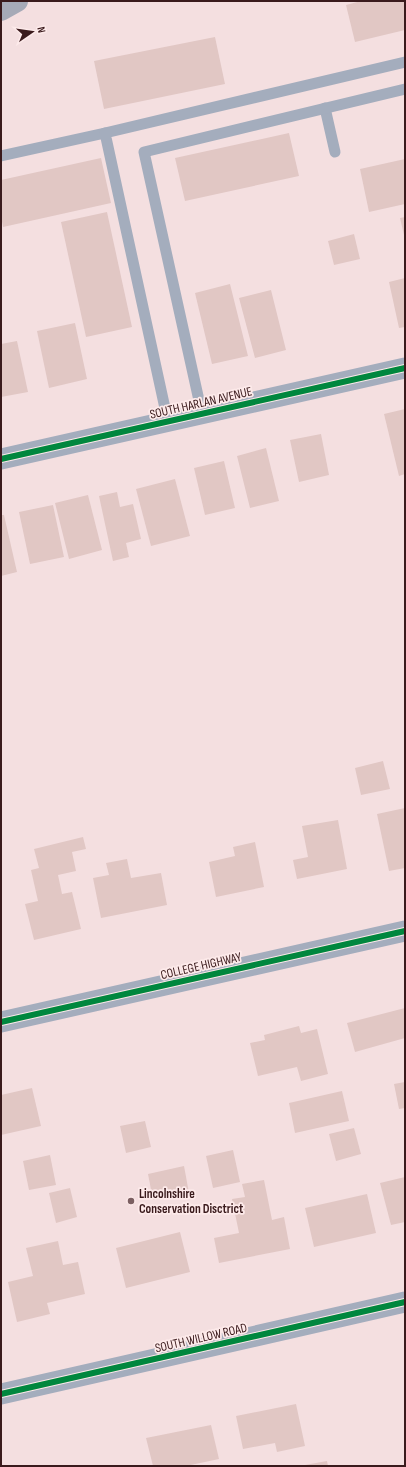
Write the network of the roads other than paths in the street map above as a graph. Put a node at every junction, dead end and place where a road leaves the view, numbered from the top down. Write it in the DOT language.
graph roads {
  1 [pos="17,1"];
  2 [pos="1,10"];
  3 [pos="405,62"];
  4 [pos="405,89"];
  5 [pos="325,108"];
  6 [pos="105,133"];
  7 [pos="335,152"];
  8 [pos="1,156"];
  9 [pos="405,368"];
  10 [pos="202,414"];
  11 [pos="168,422"];
  12 [pos="1,459"];
  13 [pos="405,931"];
  14 [pos="1,1022"];
  15 [pos="405,1302"];
  16 [pos="1,1394"];
  1 -- 2 [label="highway"];
  3 -- 6 [label="lane"];
  4 -- 5 [label="lane"];
  5 -- 7 [label="lane"];
  5 -- 10 [label="lane"];
  6 -- 8 [label="lane"];
  6 -- 11 [label="lane"];
  9 -- 10 [label="street, SOUTH HARLAN AVENUE"];
  10 -- 11 [label="street, SOUTH HARLAN AVENUE"];
  11 -- 12 [label="street, SOUTH HARLAN AVENUE"];
  13 -- 14 [label="street, COLLEGE HIGHWAY"];
  15 -- 16 [label="street, SOUTH WILLOW ROAD"];
}
